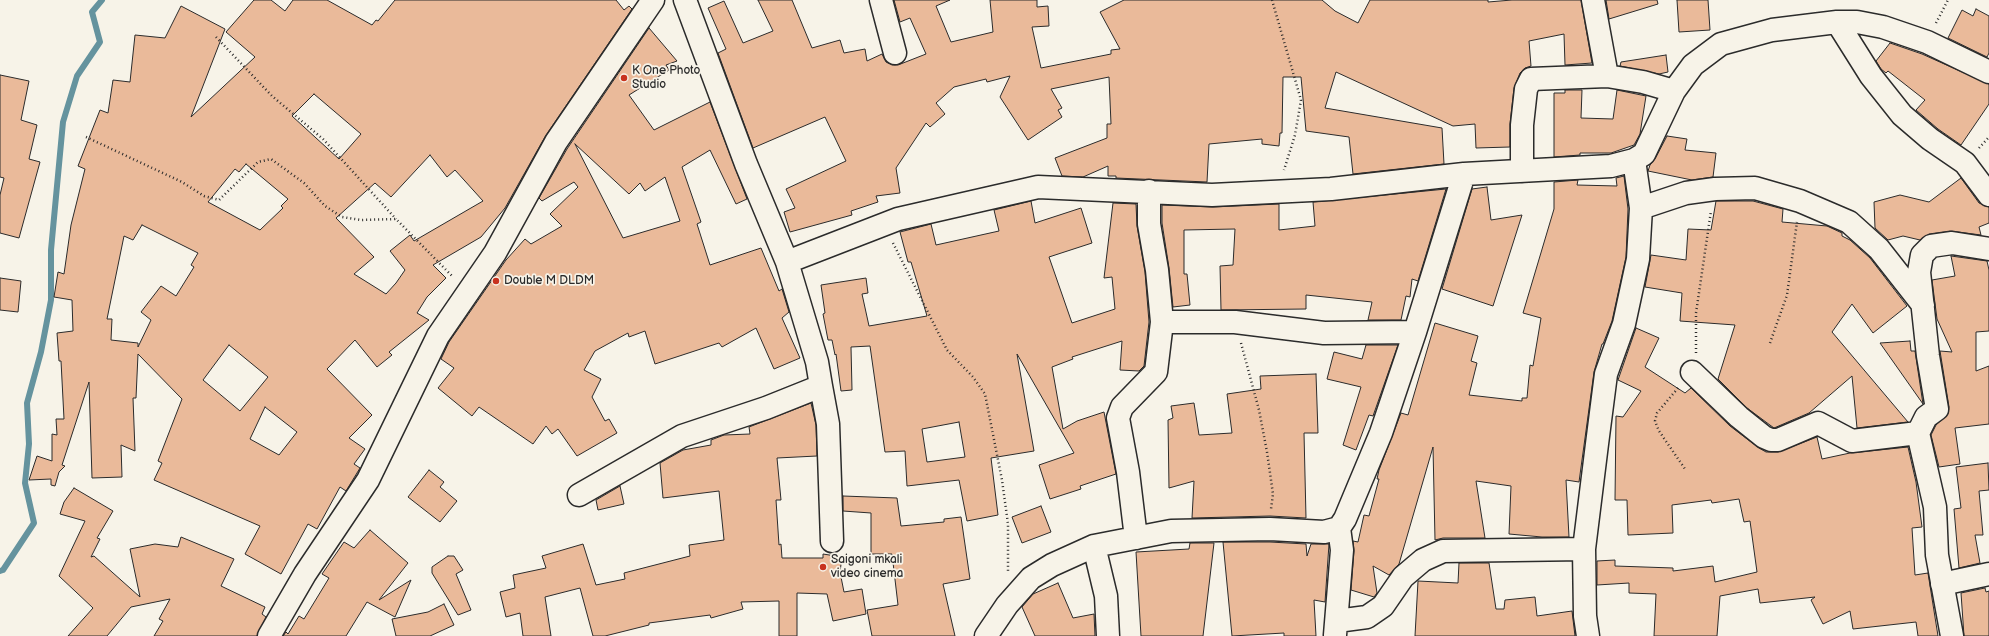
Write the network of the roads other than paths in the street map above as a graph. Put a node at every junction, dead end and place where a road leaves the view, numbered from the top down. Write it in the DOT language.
graph roads {
  1 [pos="653,0"];
  2 [pos="685,0"];
  3 [pos="881,0"];
  4 [pos="1593,0"];
  5 [pos="1837,22"];
  6 [pos="895,53"];
  7 [pos="1989,72"];
  8 [pos="1607,76"];
  9 [pos="1674,91"];
  10 [pos="1634,160"];
  11 [pos="1522,171"];
  12 [pos="1464,174"];
  13 [pos="1149,191"];
  14 [pos="1989,195"];
  15 [pos="1641,208"];
  16 [pos="1989,249"];
  17 [pos="787,262"];
  18 [pos="1924,306"];
  19 [pos="1162,322"];
  20 [pos="1415,332"];
  21 [pos="1692,372"];
  22 [pos="821,386"];
  23 [pos="1918,433"];
  24 [pos="579,495"];
  25 [pos="1339,528"];
  26 [pos="1136,538"];
  27 [pos="832,541"];
  28 [pos="1094,546"];
  29 [pos="1584,549"];
  30 [pos="1989,574"];
  31 [pos="1942,584"];
  32 [pos="1336,629"];
  33 [pos="269,636"];
  34 [pos="986,636"];
  35 [pos="1108,636"];
  36 [pos="1588,636"];
  37 [pos="1952,636"];
  1 -- 33 [label="street"];
  2 -- 17 [label="street"];
  3 -- 6 [label="street"];
  4 -- 8 [label="street"];
  5 -- 7 [label="street"];
  5 -- 9 [label="street"];
  5 -- 14 [label="street"];
  8 -- 9 [label="street"];
  8 -- 11 [label="street"];
  9 -- 10 [label="street"];
  10 -- 11 [label="street"];
  10 -- 15 [label="street"];
  11 -- 12 [label="street"];
  12 -- 13 [label="street"];
  12 -- 20 [label="street"];
  13 -- 17 [label="street"];
  13 -- 19 [label="street"];
  15 -- 18 [label="street"];
  15 -- 29 [label="street"];
  16 -- 18 [label="street"];
  17 -- 22 [label="street"];
  18 -- 23 [label="street"];
  19 -- 20 [label="street"];
  19 -- 26 [label="street"];
  20 -- 25 [label="street"];
  21 -- 23 [label="street"];
  22 -- 24 [label="street"];
  22 -- 27 [label="street"];
  23 -- 31 [label="street"];
  25 -- 26 [label="street"];
  25 -- 32 [label="street"];
  26 -- 28 [label="street"];
  28 -- 34 [label="street"];
  28 -- 35 [label="street"];
  29 -- 32 [label="street"];
  29 -- 36 [label="street"];
  30 -- 31 [label="street"];
  31 -- 37 [label="street"];
}
